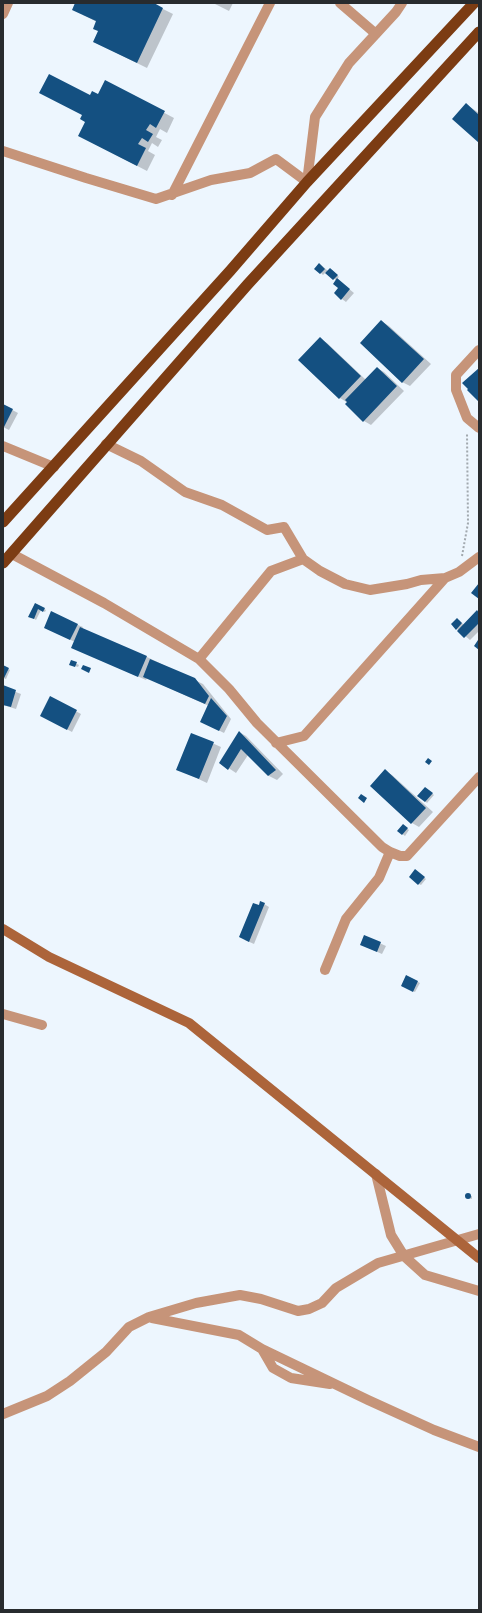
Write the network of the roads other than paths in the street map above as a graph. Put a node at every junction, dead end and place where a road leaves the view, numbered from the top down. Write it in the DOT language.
graph roads {
  1 [pos="8,3"];
  2 [pos="270,3"];
  3 [pos="340,3"];
  4 [pos="402,3"];
  5 [pos="474,3"];
  6 [pos="3,14"];
  7 [pos="479,32"];
  8 [pos="376,34"];
  9 [pos="3,151"];
  10 [pos="307,182"];
  11 [pos="172,195"];
  12 [pos="479,350"];
  13 [pos="479,428"];
  14 [pos="106,444"];
  15 [pos="3,446"];
  16 [pos="54,467"];
  17 [pos="3,522"];
  18 [pos="12,554"];
  19 [pos="479,557"];
  20 [pos="303,558"];
  21 [pos="3,563"];
  22 [pos="445,578"];
  23 [pos="199,659"];
  24 [pos="276,743"];
  25 [pos="479,777"];
  26 [pos="390,852"];
  27 [pos="3,929"];
  28 [pos="325,970"];
  29 [pos="3,1014"];
  30 [pos="42,1025"];
  31 [pos="376,1174"];
  32 [pos="479,1234"];
  33 [pos="457,1240"];
  34 [pos="404,1256"];
  35 [pos="479,1258"];
  36 [pos="479,1291"];
  37 [pos="150,1317"];
  38 [pos="262,1349"];
  39 [pos="338,1385"];
  40 [pos="3,1414"];
  41 [pos="479,1447"];
  1 -- 6 [label="street"];
  2 -- 11 [label="street"];
  3 -- 8 [label="street"];
  4 -- 8 [label="street"];
  5 -- 10 [label="highway"];
  7 -- 14 [label="highway"];
  8 -- 10 [label="street"];
  9 -- 11 [label="street"];
  10 -- 11 [label="street"];
  10 -- 16 [label="highway"];
  12 -- 13 [label="street"];
  14 -- 18 [label="highway"];
  14 -- 20 [label="street"];
  15 -- 16 [label="street"];
  16 -- 17 [label="highway"];
  18 -- 21 [label="highway"];
  18 -- 23 [label="street"];
  19 -- 22 [label="street"];
  20 -- 22 [label="street"];
  20 -- 23 [label="street"];
  22 -- 24 [label="street"];
  23 -- 24 [label="street"];
  24 -- 26 [label="street"];
  25 -- 26 [label="street"];
  26 -- 28 [label="street"];
  27 -- 31 [label="main road"];
  29 -- 30 [label="street"];
  31 -- 33 [label="main road"];
  31 -- 34 [label="street"];
  32 -- 33 [label="street"];
  33 -- 34 [label="street"];
  33 -- 35 [label="main road"];
  34 -- 36 [label="street"];
  34 -- 37 [label="street"];
  37 -- 38 [label="street"];
  37 -- 40 [label="street"];
  38 -- 39 [label="street"];
  38 -- 39 [label="street"];
  39 -- 41 [label="street"];
}
